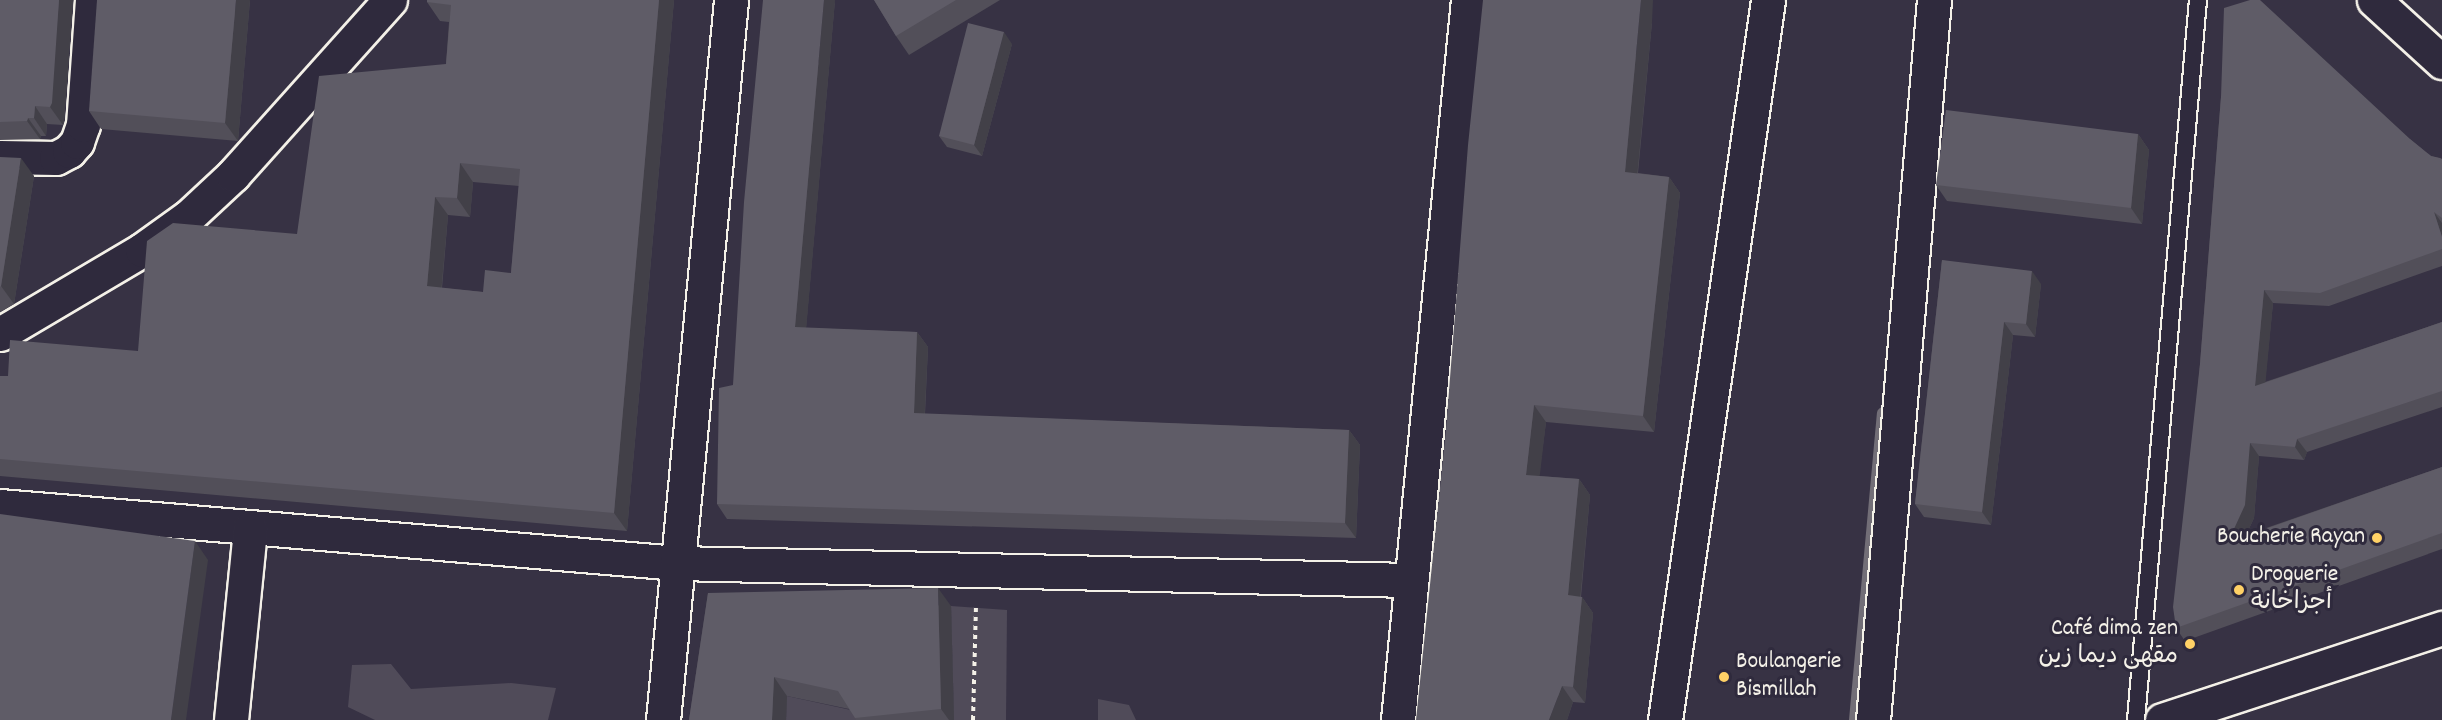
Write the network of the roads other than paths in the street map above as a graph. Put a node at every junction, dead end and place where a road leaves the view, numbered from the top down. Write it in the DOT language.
graph roads {
  1 [pos="92,0"];
  2 [pos="390,0"];
  3 [pos="731,0"];
  4 [pos="1468,0"];
  5 [pos="1767,0"];
  6 [pos="1934,0"];
  7 [pos="2198,0"];
  8 [pos="2374,0"];
  9 [pos="2442,62"];
  10 [pos="0,157"];
  11 [pos="0,334"];
  12 [pos="0,506"];
  13 [pos="250,528"];
  14 [pos="677,563"];
  15 [pos="1411,580"];
  16 [pos="2442,628"];
  17 [pos="231,720"];
  18 [pos="663,720"];
  19 [pos="1398,720"];
  20 [pos="1665,720"];
  21 [pos="1873,720"];
  22 [pos="2136,720"];
  23 [pos="2162,720"];
  1 -- 10 [label="street"];
  2 -- 11 [label="street"];
  3 -- 14 [label="street"];
  4 -- 15 [label="street"];
  5 -- 20 [label="street"];
  6 -- 21 [label="street"];
  7 -- 22 [label="lane"];
  8 -- 9 [label="street"];
  12 -- 13 [label="street"];
  13 -- 14 [label="street"];
  13 -- 17 [label="street"];
  14 -- 15 [label="street"];
  14 -- 18 [label="street"];
  15 -- 19 [label="street"];
  16 -- 23 [label="street"];
}
